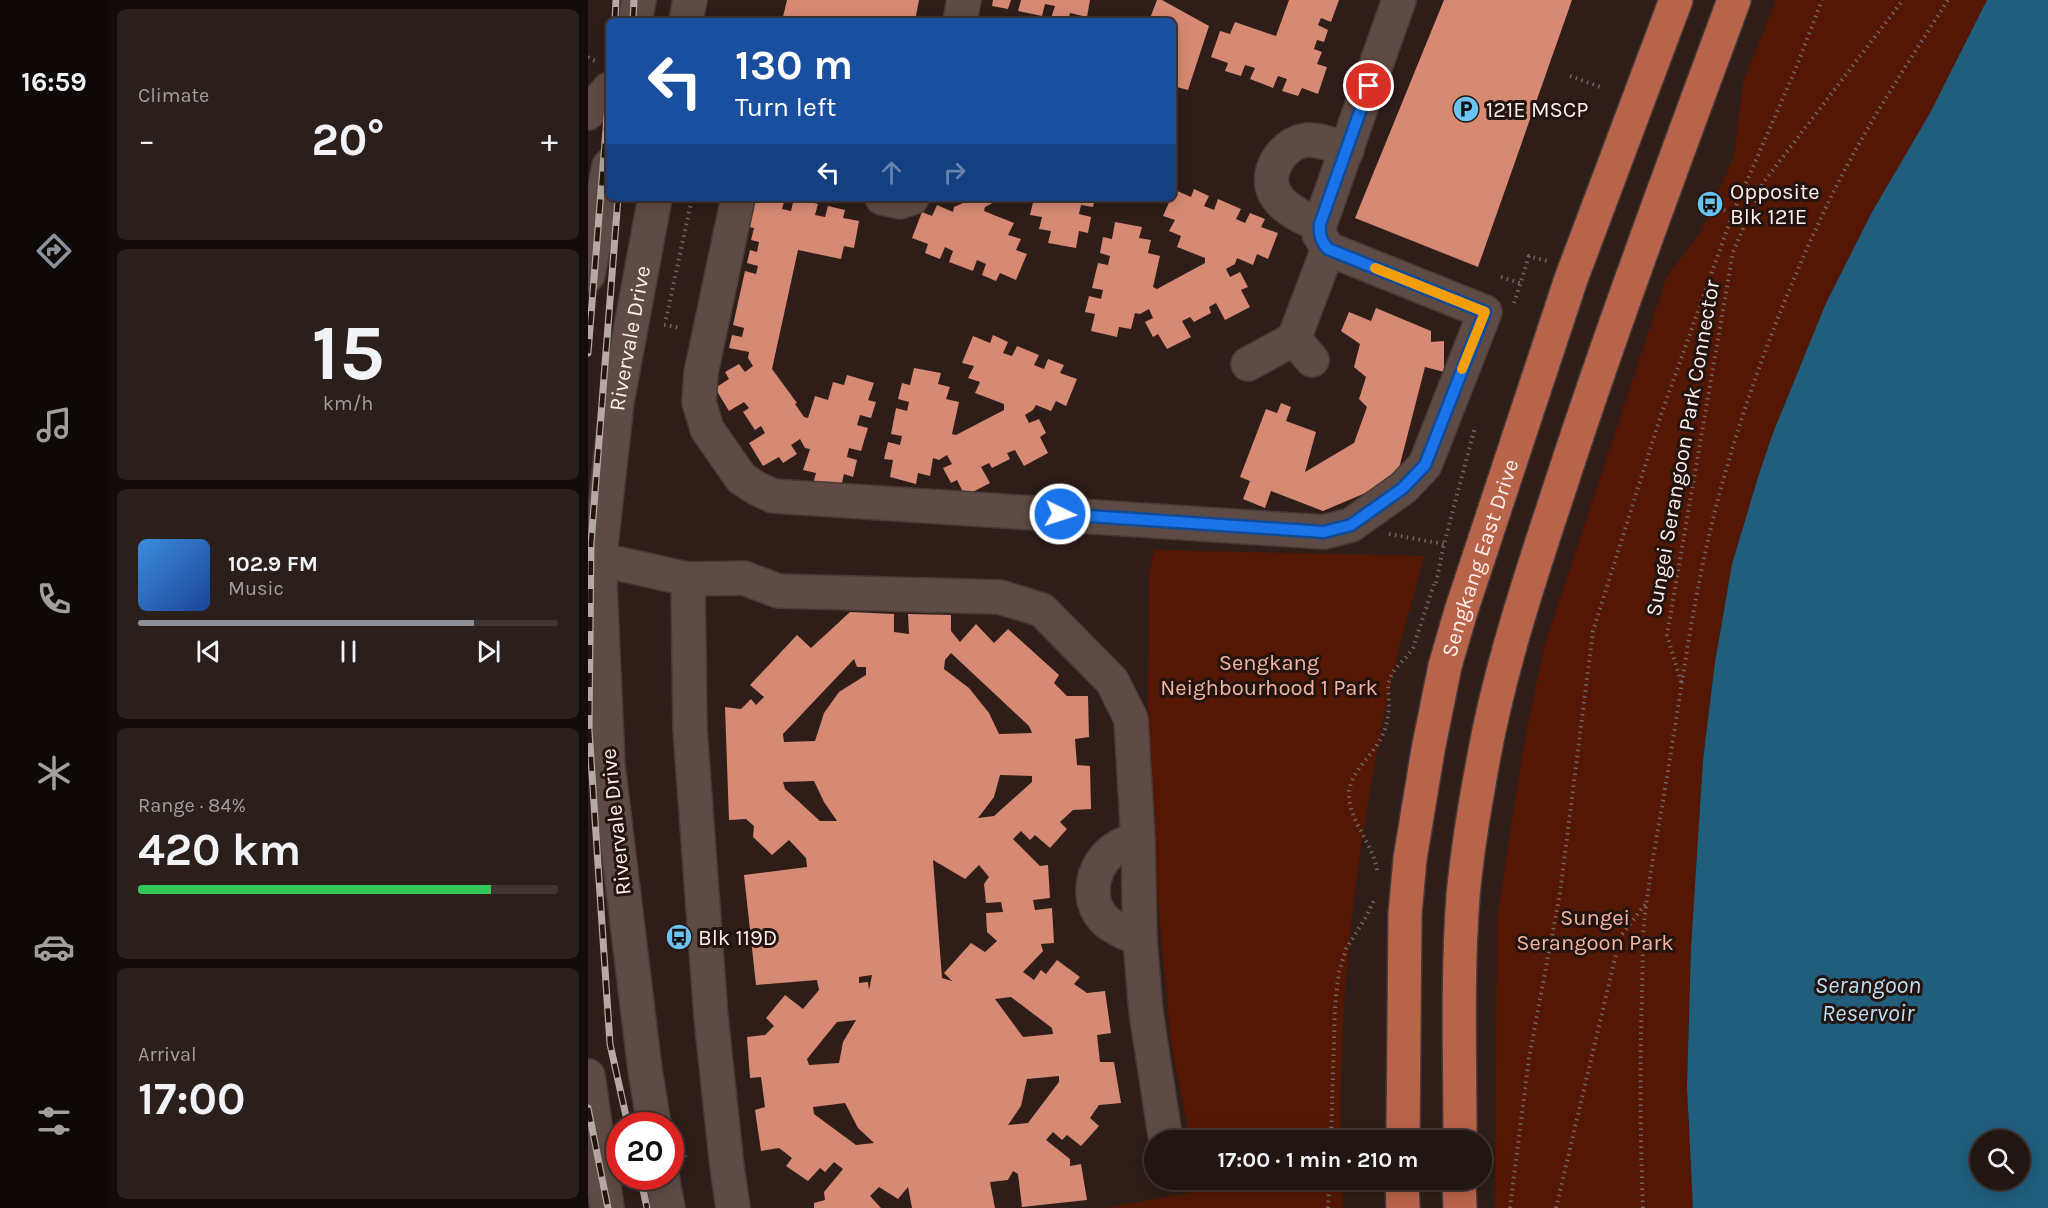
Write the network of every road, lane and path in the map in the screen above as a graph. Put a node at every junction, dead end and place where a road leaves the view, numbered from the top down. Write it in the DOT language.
graph roads {
  1 [pos="639,0"];
  2 [pos="690,0"];
  3 [pos="964,0"];
  4 [pos="1399,0"];
  5 [pos="1676,0"];
  6 [pos="1734,0"];
  7 [pos="1822,0"];
  8 [pos="1903,0"];
  9 [pos="1948,0"];
  10 [pos="636,18"];
  11 [pos="687,18"];
  12 [pos="961,18"];
  13 [pos="588,57"];
  14 [pos="603,76"];
  15 [pos="1570,76"];
  16 [pos="1603,88"];
  17 [pos="588,113"];
  18 [pos="1347,150"];
  19 [pos="606,174"];
  20 [pos="654,201"];
  21 [pos="691,201"];
  22 [pos="737,201"];
  23 [pos="594,206"];
  24 [pos="1718,208"];
  25 [pos="1733,213"];
  26 [pos="1748,218"];
  27 [pos="1324,237"];
  28 [pos="588,275"];
  29 [pos="1501,277"];
  30 [pos="1520,283"];
  31 [pos="1509,289"];
  32 [pos="1517,292"];
  33 [pos="664,325"];
  34 [pos="684,329"];
  35 [pos="662,336"];
  36 [pos="1248,364"];
  37 [pos="1388,533"];
  38 [pos="1444,544"];
  39 [pos="599,563"];
  40 [pos="1440,564"];
  41 [pos="688,579"];
  42 [pos="1682,685"];
  43 [pos="1138,840"];
  44 [pos="1377,874"];
  45 [pos="1376,893"];
  46 [pos="1648,901"];
  47 [pos="1140,940"];
  48 [pos="588,1076"];
  49 [pos="662,1112"];
  50 [pos="1164,1130"];
  51 [pos="1331,1130"];
  52 [pos="1403,1130"];
  53 [pos="1460,1130"];
  54 [pos="1329,1190"];
  55 [pos="1402,1190"];
  56 [pos="1460,1190"];
  57 [pos="606,1208"];
  58 [pos="733,1208"];
  59 [pos="1328,1208"];
  60 [pos="1402,1208"];
  61 [pos="1460,1208"];
  62 [pos="1509,1208"];
  63 [pos="1556,1208"];
  64 [pos="1643,1208"];
  1 -- 10 [label="street"];
  2 -- 11 [label="street"];
  3 -- 12 [label="street"];
  4 -- 18 [label="street"];
  5 -- 52 [label="main road, Sengkang East Drive"];
  6 -- 53 [label="main road"];
  7 -- 25 [label="path"];
  8 -- 26 [label="path, Sungei Serangoon Park Connector"];
  9 -- 42 [label="path, Sungei Serangoon Park Connector"];
  13 -- 14 [label="path"];
  14 -- 17 [label="street"];
  15 -- 16 [label="path"];
  18 -- 27 [label="street"];
  18 -- 27 [label="street"];
  19 -- 23 [label="street"];
  20 -- 39 [label="street, Rivervale Drive"];
  21 -- 33 [label="path"];
  22 -- 27 [label="street"];
  23 -- 28 [label="street"];
  24 -- 25 [label="path"];
  25 -- 26 [label="path"];
  25 -- 62 [label="path"];
  26 -- 42 [label="path, Sungei Serangoon Park Connector"];
  27 -- 36 [label="street"];
  29 -- 30 [label="path"];
  31 -- 32 [label="path"];
  33 -- 34 [label="path"];
  33 -- 35 [label="path"];
  37 -- 38 [label="path"];
  39 -- 41 [label="street"];
  39 -- 49 [label="street, Rivervale Drive"];
  40 -- 44 [label="path"];
  41 -- 43 [label="street"];
  41 -- 58 [label="street"];
  42 -- 46 [label="path, Sungei Serangoon Park Connector"];
  43 -- 47 [label="street"];
  43 -- 47 [label="street"];
  45 -- 51 [label="path"];
  46 -- 63 [label="path"];
  46 -- 64 [label="path, Sungei Serangoon Park Connector"];
  47 -- 50 [label="street"];
  48 -- 57 [label="street"];
  54 -- 59 [label="path"];
  55 -- 60 [label="main road"];
  56 -- 61 [label="main road"];
}
